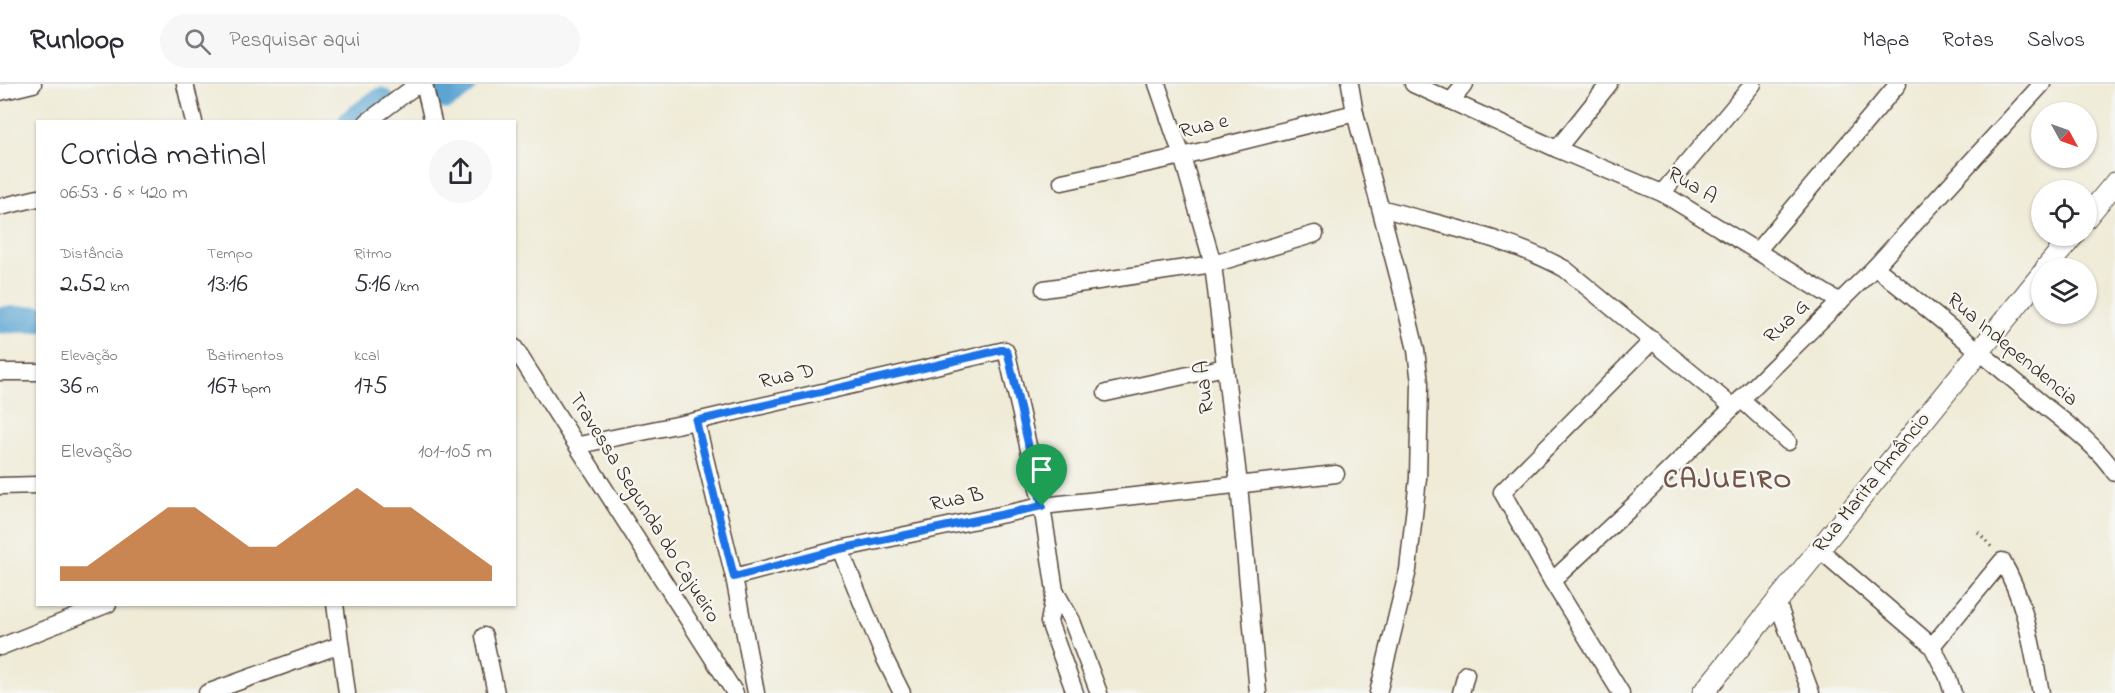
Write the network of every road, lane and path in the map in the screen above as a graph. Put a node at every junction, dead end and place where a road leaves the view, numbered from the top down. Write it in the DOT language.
graph roads {
  1 [pos="33,84"];
  2 [pos="185,84"];
  3 [pos="418,84"];
  4 [pos="424,84"];
  5 [pos="1157,84"];
  6 [pos="1350,84"];
  7 [pos="1413,84"];
  8 [pos="1464,84"];
  9 [pos="1609,84"];
  10 [pos="1753,84"];
  11 [pos="1898,84"];
  12 [pos="2042,84"];
  13 [pos="0,92"];
  14 [pos="1451,101"];
  15 [pos="1356,113"];
  16 [pos="194,120"];
  17 [pos="370,120"];
  18 [pos="433,120"];
  19 [pos="1557,149"];
  20 [pos="1182,156"];
  21 [pos="1062,182"];
  22 [pos="2115,183"];
  23 [pos="1662,193"];
  24 [pos="36,198"];
  25 [pos="2097,205"];
  26 [pos="0,207"];
  27 [pos="1381,208"];
  28 [pos="1315,234"];
  29 [pos="2065,246"];
  30 [pos="1757,251"];
  31 [pos="2054,258"];
  32 [pos="1214,264"];
  33 [pos="1875,267"];
  34 [pos="2031,287"];
  35 [pos="1044,289"];
  36 [pos="1840,302"];
  37 [pos="1653,340"];
  38 [pos="516,350"];
  39 [pos="1979,351"];
  40 [pos="1225,367"];
  41 [pos="0,372"];
  42 [pos="36,372"];
  43 [pos="1106,393"];
  44 [pos="1737,403"];
  45 [pos="696,421"];
  46 [pos="1788,442"];
  47 [pos="579,446"];
  48 [pos="2115,473"];
  49 [pos="1336,474"];
  50 [pos="36,485"];
  51 [pos="1239,485"];
  52 [pos="0,486"];
  53 [pos="1042,506"];
  54 [pos="1978,532"];
  55 [pos="840,549"];
  56 [pos="1819,549"];
  57 [pos="2002,561"];
  58 [pos="734,577"];
  59 [pos="1552,581"];
  60 [pos="1055,591"];
  61 [pos="1777,602"];
  62 [pos="103,606"];
  63 [pos="335,606"];
  64 [pos="484,636"];
  65 [pos="340,645"];
  66 [pos="1932,646"];
  67 [pos="0,647"];
  68 [pos="1091,672"];
  69 [pos="1466,674"];
  70 [pos="1072,686"];
  71 [pos="207,693"];
  72 [pos="347,693"];
  73 [pos="496,693"];
  74 [pos="735,693"];
  75 [pos="756,693"];
  76 [pos="902,693"];
  77 [pos="1099,693"];
  78 [pos="1258,693"];
  79 [pos="1378,693"];
  80 [pos="1461,693"];
  81 [pos="1621,693"];
  82 [pos="1703,693"];
  83 [pos="1811,693"];
  84 [pos="1953,693"];
  85 [pos="2041,693"];
  1 -- 13 [label="street"];
  2 -- 16 [label="street"];
  3 -- 17 [label="street"];
  4 -- 18 [label="street"];
  5 -- 20 [label="street, Rua A"];
  6 -- 15 [label="street"];
  7 -- 14 [label="street, Rua A"];
  8 -- 14 [label="street"];
  9 -- 19 [label="street"];
  10 -- 23 [label="street"];
  11 -- 30 [label="street"];
  12 -- 33 [label="street, Rua G"];
  14 -- 19 [label="street, Rua A"];
  15 -- 20 [label="street, Rua e"];
  15 -- 27 [label="street"];
  19 -- 23 [label="street, Rua A"];
  20 -- 21 [label="street, Rua e"];
  20 -- 32 [label="street, Rua A"];
  22 -- 25 [label="street"];
  23 -- 30 [label="street, Rua A"];
  24 -- 26 [label="street"];
  27 -- 37 [label="street"];
  27 -- 79 [label="street"];
  28 -- 32 [label="street"];
  29 -- 31 [label="street"];
  30 -- 36 [label="street, Rua A"];
  32 -- 35 [label="street"];
  32 -- 40 [label="street, Rua A"];
  33 -- 36 [label="street, Rua G"];
  33 -- 39 [label="street, Rua Independencia"];
  34 -- 39 [label="street, Rua Marita Amâncio"];
  36 -- 44 [label="street, Rua G"];
  37 -- 44 [label="street"];
  37 -- 59 [label="street"];
  38 -- 47 [label="street, Travessa Segunda do Cajueiro"];
  39 -- 48 [label="street, Rua Independencia"];
  39 -- 56 [label="street, Rua Marita Amâncio"];
  40 -- 43 [label="street"];
  40 -- 51 [label="street, Rua A"];
  41 -- 42 [label="street"];
  44 -- 46 [label="street"];
  44 -- 59 [label="street, Rua G"];
  45 -- 47 [label="street, Rua D"];
  45 -- 53 [label="street, Rua D"];
  45 -- 58 [label="street"];
  47 -- 74 [label="street, Travessa Segunda do Cajueiro"];
  49 -- 51 [label="street, Rua B"];
  50 -- 52 [label="street"];
  51 -- 53 [label="street, Rua B"];
  51 -- 78 [label="street, Rua A"];
  53 -- 55 [label="street, Rua B"];
  53 -- 60 [label="street"];
  54 -- 57 [label="path"];
  55 -- 58 [label="street, Rua B"];
  55 -- 76 [label="street"];
  56 -- 61 [label="street, Rua Marita Amâncio"];
  56 -- 66 [label="street"];
  57 -- 66 [label="street"];
  57 -- 85 [label="street"];
  58 -- 75 [label="street"];
  59 -- 81 [label="street"];
  60 -- 68 [label="street"];
  60 -- 70 [label="street"];
  61 -- 82 [label="street, Rua Marita Amâncio"];
  61 -- 83 [label="street"];
  62 -- 67 [label="street"];
  63 -- 65 [label="street"];
  64 -- 73 [label="street"];
  65 -- 71 [label="street"];
  65 -- 72 [label="street"];
  66 -- 84 [label="street"];
  68 -- 70 [label="street"];
  68 -- 77 [label="street"];
  69 -- 80 [label="street"];
}
